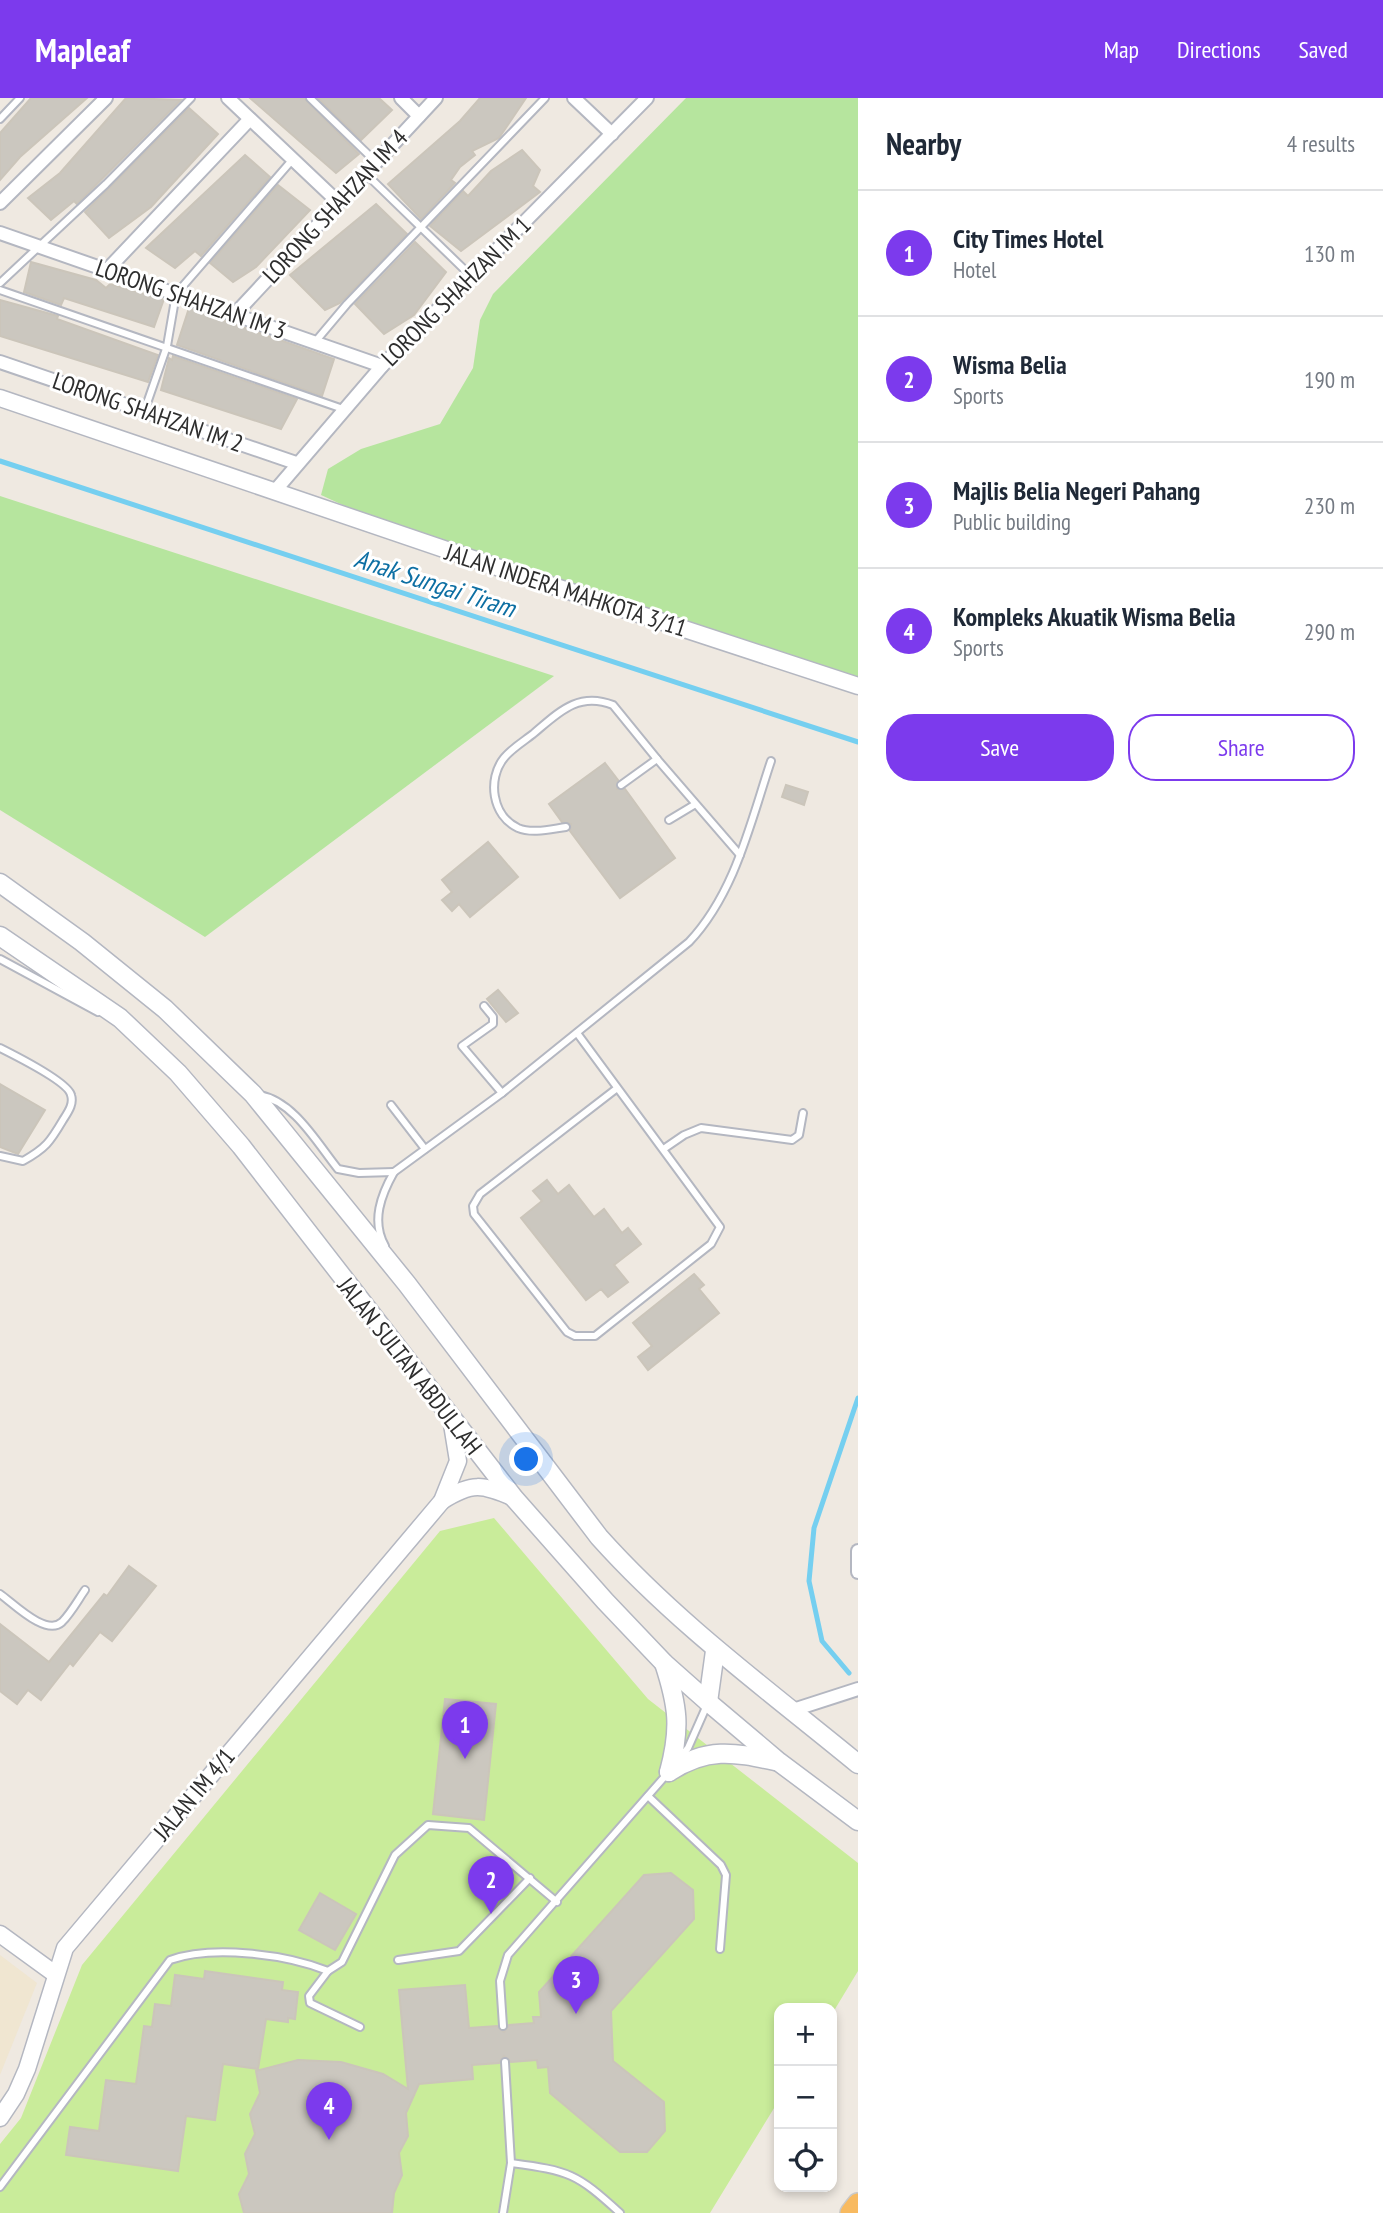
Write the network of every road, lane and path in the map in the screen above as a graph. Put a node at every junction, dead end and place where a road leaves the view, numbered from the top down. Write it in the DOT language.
graph roads {
  1 [pos="20,98"];
  2 [pos="106,98"];
  3 [pos="191,98"];
  4 [pos="228,98"];
  5 [pos="310,98"];
  6 [pos="401,98"];
  7 [pos="436,98"];
  8 [pos="545,98"];
  9 [pos="574,98"];
  10 [pos="647,98"];
  11 [pos="419,116"];
  12 [pos="0,118"];
  13 [pos="250,119"];
  14 [pos="612,134"];
  15 [pos="293,159"];
  16 [pos="375,161"];
  17 [pos="365,173"];
  18 [pos="338,202"];
  19 [pos="0,203"];
  20 [pos="421,227"];
  21 [pos="0,233"];
  22 [pos="39,246"];
  23 [pos="107,270"];
  24 [pos="471,276"];
  25 [pos="0,283"];
  26 [pos="0,290"];
  27 [pos="176,294"];
  28 [pos="235,314"];
  29 [pos="315,342"];
  30 [pos="167,346"];
  31 [pos="0,362"];
  32 [pos="382,366"];
  33 [pos="0,398"];
  34 [pos="145,409"];
  35 [pos="343,409"];
  36 [pos="296,463"];
  37 [pos="274,492"];
  38 [pos="858,686"];
  39 [pos="657,760"];
  40 [pos="771,761"];
  41 [pos="621,785"];
  42 [pos="694,805"];
  43 [pos="669,820"];
  44 [pos="566,827"];
  45 [pos="740,855"];
  46 [pos="0,883"];
  47 [pos="0,936"];
  48 [pos="0,959"];
  49 [pos="484,1006"];
  50 [pos="120,1018"];
  51 [pos="577,1033"];
  52 [pos="0,1048"];
  53 [pos="616,1089"];
  54 [pos="502,1093"];
  55 [pos="253,1094"];
  56 [pos="391,1105"];
  57 [pos="803,1113"];
  58 [pos="665,1148"];
  59 [pos="425,1149"];
  60 [pos="0,1156"];
  61 [pos="394,1172"];
  62 [pos="407,1284"];
  63 [pos="451,1418"];
  64 [pos="514,1498"];
  65 [pos="442,1501"];
  66 [pos="858,1551"];
  67 [pos="858,1572"];
  68 [pos="85,1590"];
  69 [pos="0,1594"];
  70 [pos="715,1651"];
  71 [pos="664,1663"];
  72 [pos="858,1689"];
  73 [pos="708,1702"];
  74 [pos="793,1710"];
  75 [pos="779,1762"];
  76 [pos="858,1764"];
  77 [pos="669,1772"];
  78 [pos="648,1796"];
  79 [pos="858,1821"];
  80 [pos="530,1878"];
  81 [pos="557,1902"];
  82 [pos="0,1934"];
  83 [pos="720,1949"];
  84 [pos="398,1960"];
  85 [pos="328,1972"];
  86 [pos="55,1974"];
  87 [pos="503,2026"];
  88 [pos="360,2027"];
  89 [pos="505,2062"];
  90 [pos="0,2118"];
  91 [pos="511,2164"];
  92 [pos="0,2187"];
  93 [pos="858,2204"];
  94 [pos="503,2213"];
  95 [pos="620,2213"];
  96 [pos="851,2213"];
  1 -- 12 [label="lane"];
  2 -- 19 [label="street"];
  3 -- 22 [label="lane"];
  4 -- 13 [label="street"];
  5 -- 16 [label="lane"];
  6 -- 11 [label="street"];
  7 -- 11 [label="street, LORONG SHAHZAN IM 4"];
  8 -- 20 [label="lane"];
  9 -- 14 [label="street"];
  10 -- 14 [label="street, LORONG SHAHZAN IM 1"];
  11 -- 16 [label="street, LORONG SHAHZAN IM 4"];
  13 -- 15 [label="street"];
  13 -- 23 [label="street"];
  14 -- 24 [label="street, LORONG SHAHZAN IM 1"];
  15 -- 18 [label="street"];
  15 -- 27 [label="lane"];
  16 -- 17 [label="street, LORONG SHAHZAN IM 4"];
  17 -- 18 [label="street, LORONG SHAHZAN IM 4"];
  17 -- 20 [label="lane"];
  18 -- 28 [label="street, LORONG SHAHZAN IM 4"];
  20 -- 24 [label="lane"];
  20 -- 29 [label="lane"];
  21 -- 22 [label="street, LORONG SHAHZAN IM 3"];
  22 -- 23 [label="street, LORONG SHAHZAN IM 3"];
  22 -- 25 [label="lane"];
  23 -- 27 [label="street, LORONG SHAHZAN IM 3"];
  24 -- 32 [label="street, LORONG SHAHZAN IM 1"];
  26 -- 30 [label="lane"];
  27 -- 28 [label="street, LORONG SHAHZAN IM 3"];
  27 -- 30 [label="lane"];
  28 -- 29 [label="street, LORONG SHAHZAN IM 3"];
  29 -- 32 [label="street, LORONG SHAHZAN IM 3"];
  30 -- 34 [label="lane"];
  30 -- 35 [label="lane"];
  31 -- 34 [label="street, LORONG SHAHZAN IM 2"];
  32 -- 35 [label="street, LORONG SHAHZAN IM 1"];
  33 -- 37 [label="street, JALAN INDERA MAHKOTA 3/11"];
  34 -- 36 [label="street, LORONG SHAHZAN IM 2"];
  35 -- 36 [label="street, LORONG SHAHZAN IM 1"];
  36 -- 37 [label="street, LORONG SHAHZAN IM 1"];
  37 -- 38 [label="street, JALAN INDERA MAHKOTA 3/11"];
  39 -- 41 [label="lane"];
  39 -- 42 [label="lane"];
  39 -- 44 [label="lane"];
  40 -- 45 [label="lane"];
  42 -- 43 [label="lane"];
  42 -- 45 [label="lane"];
  45 -- 51 [label="lane"];
  46 -- 55 [label="main road, JALAN SULTAN ABDULLAH"];
  47 -- 50 [label="main road, JALAN SULTAN ABDULLAH"];
  48 -- 50 [label="lane"];
  49 -- 54 [label="lane"];
  50 -- 63 [label="main road, JALAN SULTAN ABDULLAH"];
  51 -- 53 [label="lane"];
  51 -- 54 [label="lane"];
  52 -- 60 [label="lane"];
  53 -- 58 [label="lane"];
  53 -- 58 [label="lane"];
  54 -- 59 [label="lane"];
  55 -- 61 [label="lane"];
  55 -- 62 [label="main road, JALAN SULTAN ABDULLAH"];
  56 -- 59 [label="lane"];
  57 -- 58 [label="lane"];
  59 -- 61 [label="lane"];
  61 -- 62 [label="lane"];
  62 -- 70 [label="main road, JALAN SULTAN ABDULLAH"];
  63 -- 64 [label="main road, JALAN SULTAN ABDULLAH"];
  63 -- 65 [label="street, JALAN IM 4/1"];
  64 -- 65 [label="street, JALAN IM 4/1"];
  64 -- 71 [label="main road, JALAN SULTAN ABDULLAH"];
  65 -- 86 [label="street, JALAN IM 4/1"];
  66 -- 67 [label="street"];
  68 -- 69 [label="lane"];
  70 -- 73 [label="main road"];
  70 -- 74 [label="main road, JALAN SULTAN ABDULLAH"];
  71 -- 73 [label="main road, JALAN SULTAN ABDULLAH"];
  71 -- 77 [label="main road"];
  72 -- 74 [label="street"];
  73 -- 75 [label="main road, JALAN SULTAN ABDULLAH"];
  73 -- 77 [label="lane"];
  74 -- 76 [label="main road, JALAN SULTAN ABDULLAH"];
  75 -- 77 [label="main road"];
  75 -- 79 [label="main road, JALAN SULTAN ABDULLAH"];
  77 -- 78 [label="lane"];
  78 -- 81 [label="lane"];
  78 -- 83 [label="lane"];
  80 -- 81 [label="lane"];
  80 -- 84 [label="lane"];
  80 -- 85 [label="lane"];
  81 -- 87 [label="lane"];
  82 -- 86 [label="street"];
  85 -- 88 [label="lane"];
  85 -- 92 [label="lane"];
  86 -- 90 [label="street, JALAN IM 4/1"];
  89 -- 91 [label="lane"];
  91 -- 94 [label="lane"];
  91 -- 95 [label="lane"];
  93 -- 96 [label="highway"];
}
